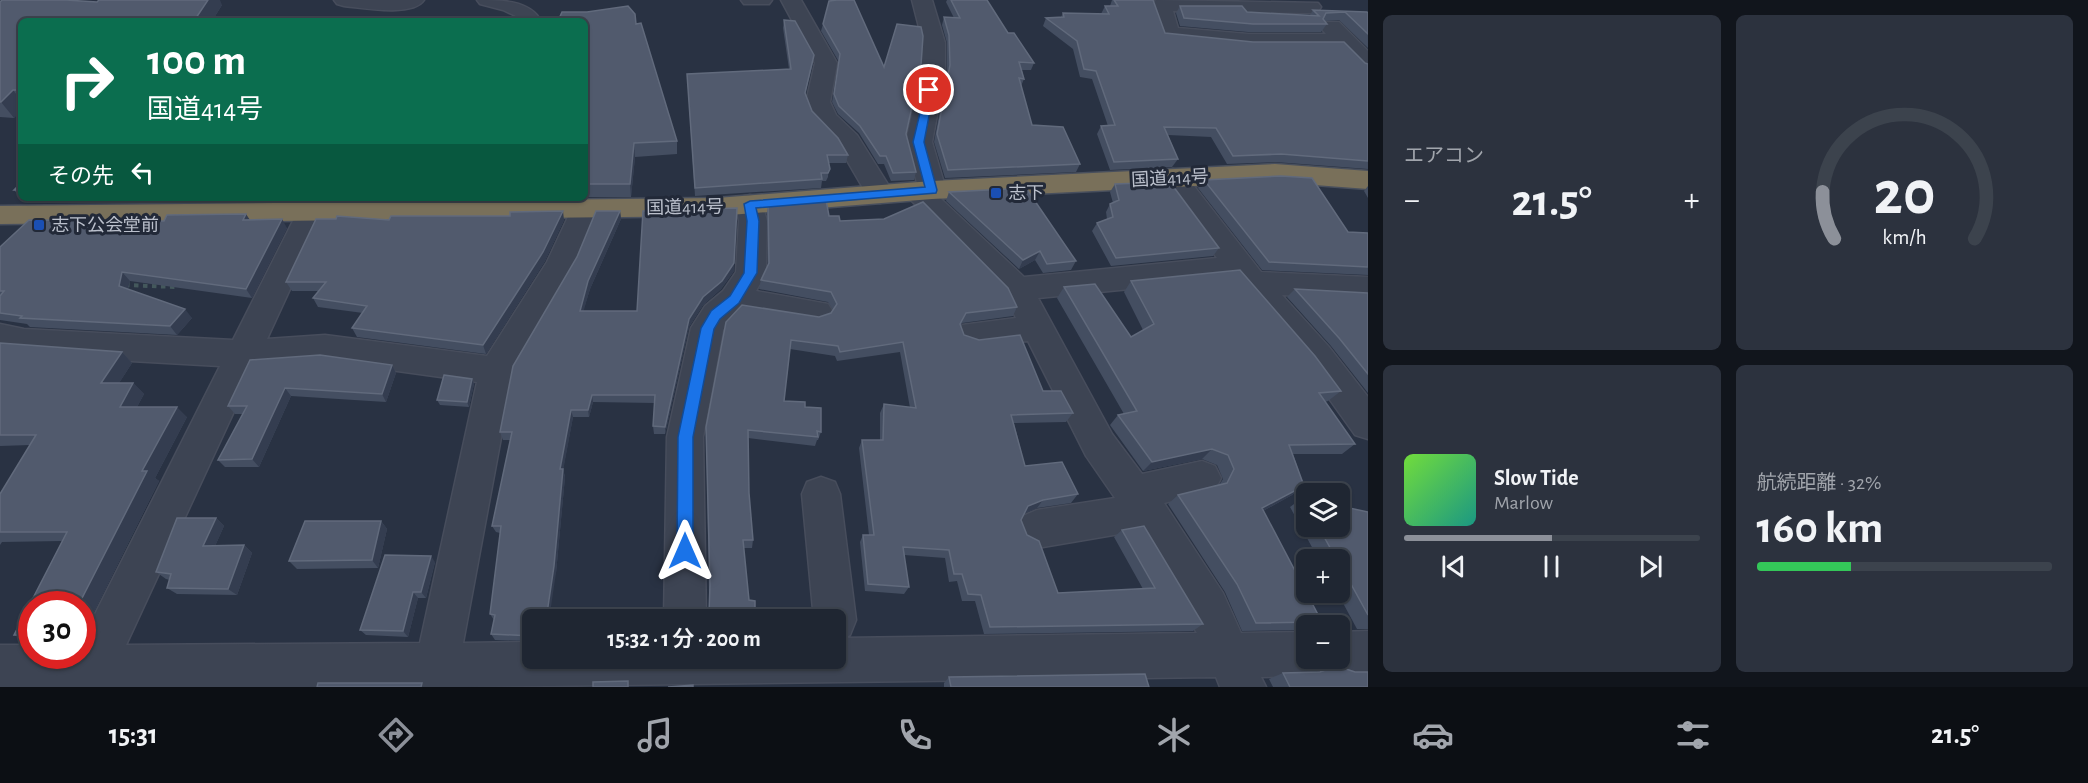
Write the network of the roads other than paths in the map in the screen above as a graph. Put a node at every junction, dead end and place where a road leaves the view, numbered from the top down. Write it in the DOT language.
graph roads {
  1 [pos="344,0"];
  2 [pos="414,0"];
  3 [pos="487,0"];
  4 [pos="751,0"];
  5 [pos="762,0"];
  6 [pos="791,0"];
  7 [pos="922,0"];
  8 [pos="1307,3"];
  9 [pos="529,18"];
  10 [pos="1345,41"];
  11 [pos="1368,64"];
  12 [pos="1173,178"];
  13 [pos="1368,180"];
  14 [pos="924,191"];
  15 [pos="880,194"];
  16 [pos="471,204"];
  17 [pos="750,204"];
  18 [pos="585,209"];
  19 [pos="311,213"];
  20 [pos="0,215"];
  21 [pos="1247,275"];
  22 [pos="1368,288"];
  23 [pos="1017,289"];
  24 [pos="734,299"];
  25 [pos="818,312"];
  26 [pos="1038,328"];
  27 [pos="974,334"];
  28 [pos="0,337"];
  29 [pos="242,354"];
  30 [pos="496,371"];
  31 [pos="1368,424"];
  32 [pos="1202,478"];
  33 [pos="821,494"];
  34 [pos="1141,502"];
  35 [pos="1037,529"];
  36 [pos="685,609"];
  37 [pos="834,609"];
  38 [pos="846,635"];
  39 [pos="1368,653"];
  40 [pos="1350,654"];
  41 [pos="1296,656"];
  42 [pos="522,664"];
  43 [pos="437,665"];
  44 [pos="0,666"];
  45 [pos="1236,671"];
  46 [pos="88,676"];
  1 -- 2 [label="street"];
  3 -- 9 [label="street"];
  4 -- 5 [label="street"];
  6 -- 15 [label="street"];
  7 -- 14 [label="street"];
  8 -- 10 [label="street"];
  8 -- 10 [label="street"];
  10 -- 11 [label="street"];
  12 -- 13 [label="highway, 国道414号"];
  12 -- 14 [label="highway, 国道414号"];
  12 -- 21 [label="street"];
  14 -- 15 [label="highway, 国道414号"];
  14 -- 23 [label="street"];
  15 -- 17 [label="highway, 国道414号"];
  16 -- 18 [label="highway, 国道414号"];
  16 -- 19 [label="highway, 国道414号"];
  17 -- 18 [label="highway, 国道414号"];
  17 -- 24 [label="street"];
  18 -- 30 [label="street"];
  19 -- 20 [label="highway, 国道414号"];
  19 -- 29 [label="street"];
  21 -- 22 [label="street"];
  21 -- 23 [label="street"];
  21 -- 31 [label="street"];
  23 -- 26 [label="street"];
  24 -- 25 [label="street"];
  24 -- 36 [label="street"];
  26 -- 27 [label="street"];
  26 -- 34 [label="street"];
  28 -- 29 [label="street"];
  29 -- 30 [label="street"];
  29 -- 46 [label="street"];
  30 -- 43 [label="street"];
  32 -- 34 [label="street"];
  33 -- 37 [label="street"];
  34 -- 35 [label="street"];
  34 -- 45 [label="street"];
  38 -- 45 [label="street"];
  39 -- 40 [label="street"];
  41 -- 45 [label="street"];
  42 -- 43 [label="street"];
  43 -- 46 [label="street"];
  44 -- 46 [label="street"];
}
